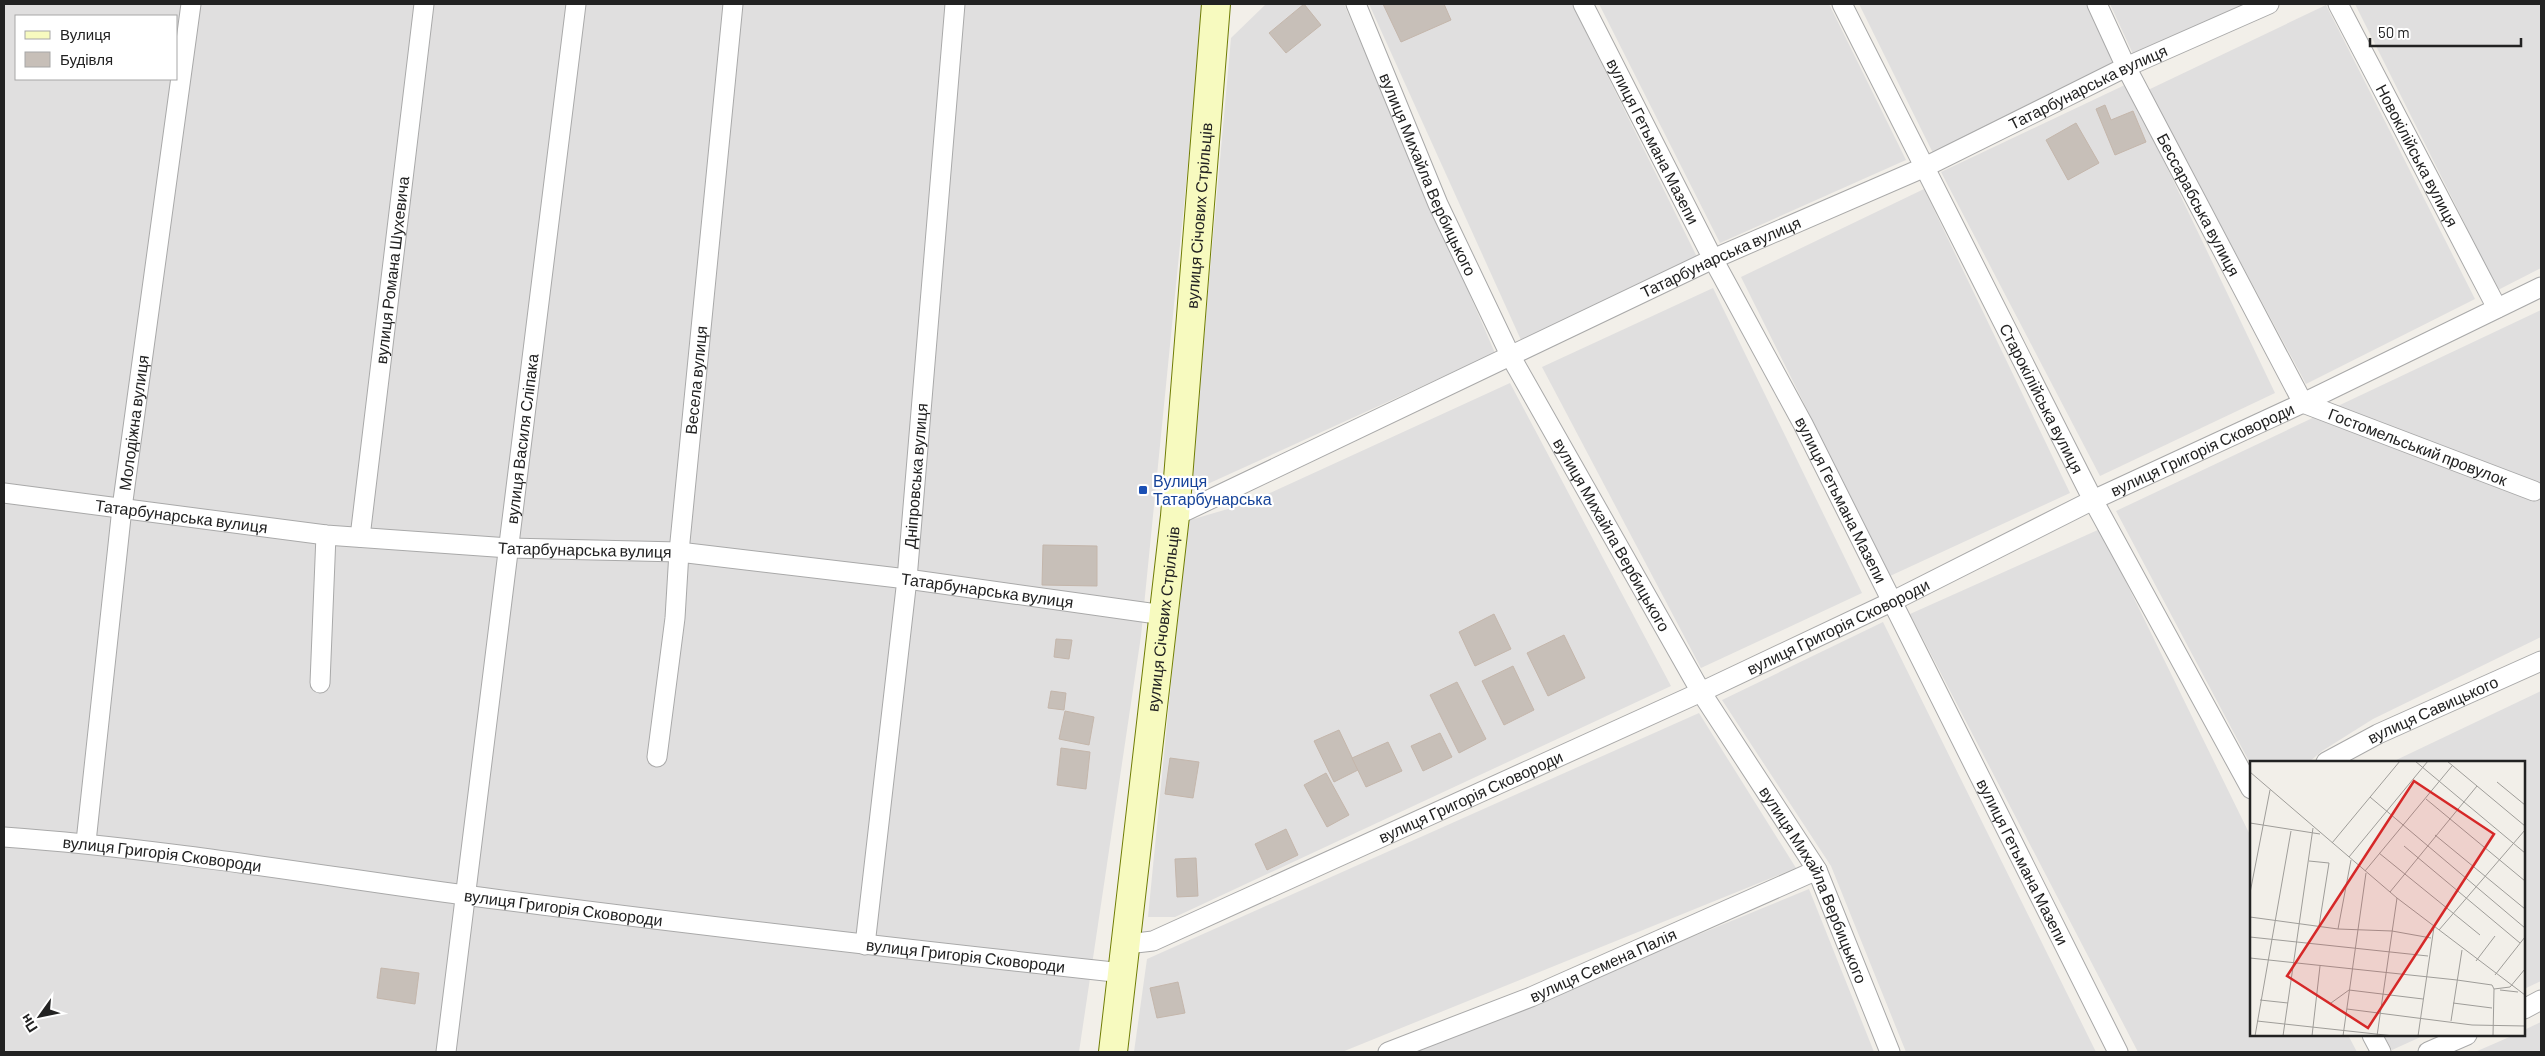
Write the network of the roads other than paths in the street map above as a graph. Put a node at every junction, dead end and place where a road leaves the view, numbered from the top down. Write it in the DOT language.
graph roads {
  1 [pos="192,4"];
  2 [pos="424,4"];
  3 [pos="576,4"];
  4 [pos="733,4"];
  5 [pos="955,4"];
  6 [pos="1216,4"];
  7 [pos="1356,4"];
  8 [pos="1583,4"];
  9 [pos="1842,4"];
  10 [pos="2097,4"];
  11 [pos="2269,4"];
  12 [pos="2338,4"];
  13 [pos="2126,67"];
  14 [pos="1925,167"];
  15 [pos="1714,259"];
  16 [pos="2541,287"];
  17 [pos="2497,308"];
  18 [pos="1511,357"];
  19 [pos="2303,403"];
  20 [pos="2534,491"];
  21 [pos="4,493"];
  22 [pos="2093,500"];
  23 [pos="122,508"];
  24 [pos="1175,516"];
  25 [pos="326,534"];
  26 [pos="360,537"];
  27 [pos="509,548"];
  28 [pos="679,552"];
  29 [pos="907,579"];
  30 [pos="1891,602"];
  31 [pos="1164,614"];
  32 [pos="2541,661"];
  33 [pos="320,683"];
  34 [pos="1701,692"];
  35 [pos="657,757"];
  36 [pos="2328,761"];
  37 [pos="2250,787"];
  38 [pos="4,837"];
  39 [pos="86,842"];
  40 [pos="1817,870"];
  41 [pos="466,895"];
  42 [pos="1127,944"];
  43 [pos="865,945"];
  44 [pos="1122,973"];
  45 [pos="2541,1000"];
  46 [pos="2525,1008"];
  47 [pos="2373,1036"];
  48 [pos="2465,1036"];
  49 [pos="446,1052"];
  50 [pos="1113,1052"];
  51 [pos="1388,1052"];
  52 [pos="1890,1052"];
  53 [pos="2118,1052"];
  54 [pos="2381,1052"];
  55 [pos="2428,1052"];
  1 -- 23 [label="street, Молодіжна вулиця"];
  2 -- 26 [label="street, вулиця Романа Шухевича"];
  3 -- 27 [label="street, вулиця Василя Сліпака"];
  4 -- 28 [label="street, Весела вулиця"];
  5 -- 29 [label="street, Дніпровська вулиця"];
  6 -- 24 [label="main road, вулиця Січових Стрільців"];
  7 -- 18 [label="street, вулиця Михайла Вербицького"];
  8 -- 15 [label="street, вулиця Гетьмана Мазепи"];
  9 -- 14 [label="street, Старокілійська вулиця"];
  10 -- 13 [label="street, Бессарабська вулиця"];
  11 -- 13 [label="street, Татарбунарська вулиця"];
  12 -- 17 [label="street, Новокілійська вулиця"];
  13 -- 14 [label="street, Татарбунарська вулиця"];
  13 -- 19 [label="street, Бессарабська вулиця"];
  14 -- 15 [label="street, Татарбунарська вулиця"];
  14 -- 22 [label="street, Старокілійська вулиця"];
  15 -- 18 [label="street, Татарбунарська вулиця"];
  15 -- 30 [label="street, вулиця Гетьмана Мазепи"];
  16 -- 17 [label="street, вулиця Григорія Сковороди"];
  17 -- 19 [label="street, вулиця Григорія Сковороди"];
  18 -- 24 [label="street, Татарбунарська вулиця"];
  18 -- 34 [label="street, вулиця Михайла Вербицького"];
  19 -- 20 [label="street, Гостомельський провулок"];
  19 -- 22 [label="street, вулиця Григорія Сковороди"];
  21 -- 23 [label="street, Татарбунарська вулиця"];
  22 -- 30 [label="street, вулиця Григорія Сковороди"];
  22 -- 37 [label="street, Старокілійська вулиця"];
  23 -- 25 [label="street, Татарбунарська вулиця"];
  23 -- 39 [label="street, Молодіжна вулиця"];
  24 -- 31 [label="main road, вулиця Січових Стрільців"];
  25 -- 26 [label="street, Татарбунарська вулиця"];
  25 -- 33 [label="street"];
  26 -- 27 [label="street, Татарбунарська вулиця"];
  27 -- 28 [label="street, Татарбунарська вулиця"];
  27 -- 41 [label="street, вулиця Василя Сліпака"];
  28 -- 29 [label="street, Татарбунарська вулиця"];
  28 -- 35 [label="street, Весела вулиця"];
  29 -- 31 [label="street, Татарбунарська вулиця"];
  29 -- 43 [label="street, Дніпровська вулиця"];
  30 -- 34 [label="street, вулиця Григорія Сковороди"];
  30 -- 53 [label="street, вулиця Гетьмана Мазепи"];
  31 -- 42 [label="main road, вулиця Січових Стрільців"];
  32 -- 36 [label="street, вулиця Савицького"];
  34 -- 40 [label="street, вулиця Михайла Вербицького"];
  34 -- 42 [label="street, вулиця Григорія Сковороди"];
  38 -- 39 [label="street, вулиця Григорія Сковороди"];
  39 -- 41 [label="street, вулиця Григорія Сковороди"];
  40 -- 51 [label="street, вулиця Семена Палія"];
  40 -- 52 [label="street, вулиця Михайла Вербицького"];
  41 -- 43 [label="street, вулиця Григорія Сковороди"];
  41 -- 49 [label="street, вулиця Василя Сліпака"];
  42 -- 44 [label="main road, вулиця Січових Стрільців"];
  43 -- 44 [label="street, вулиця Григорія Сковороди"];
  44 -- 50 [label="main road, вулиця Січових Стрільців"];
  45 -- 46 [label="street"];
  47 -- 54 [label="street"];
  48 -- 55 [label="street"];
}
